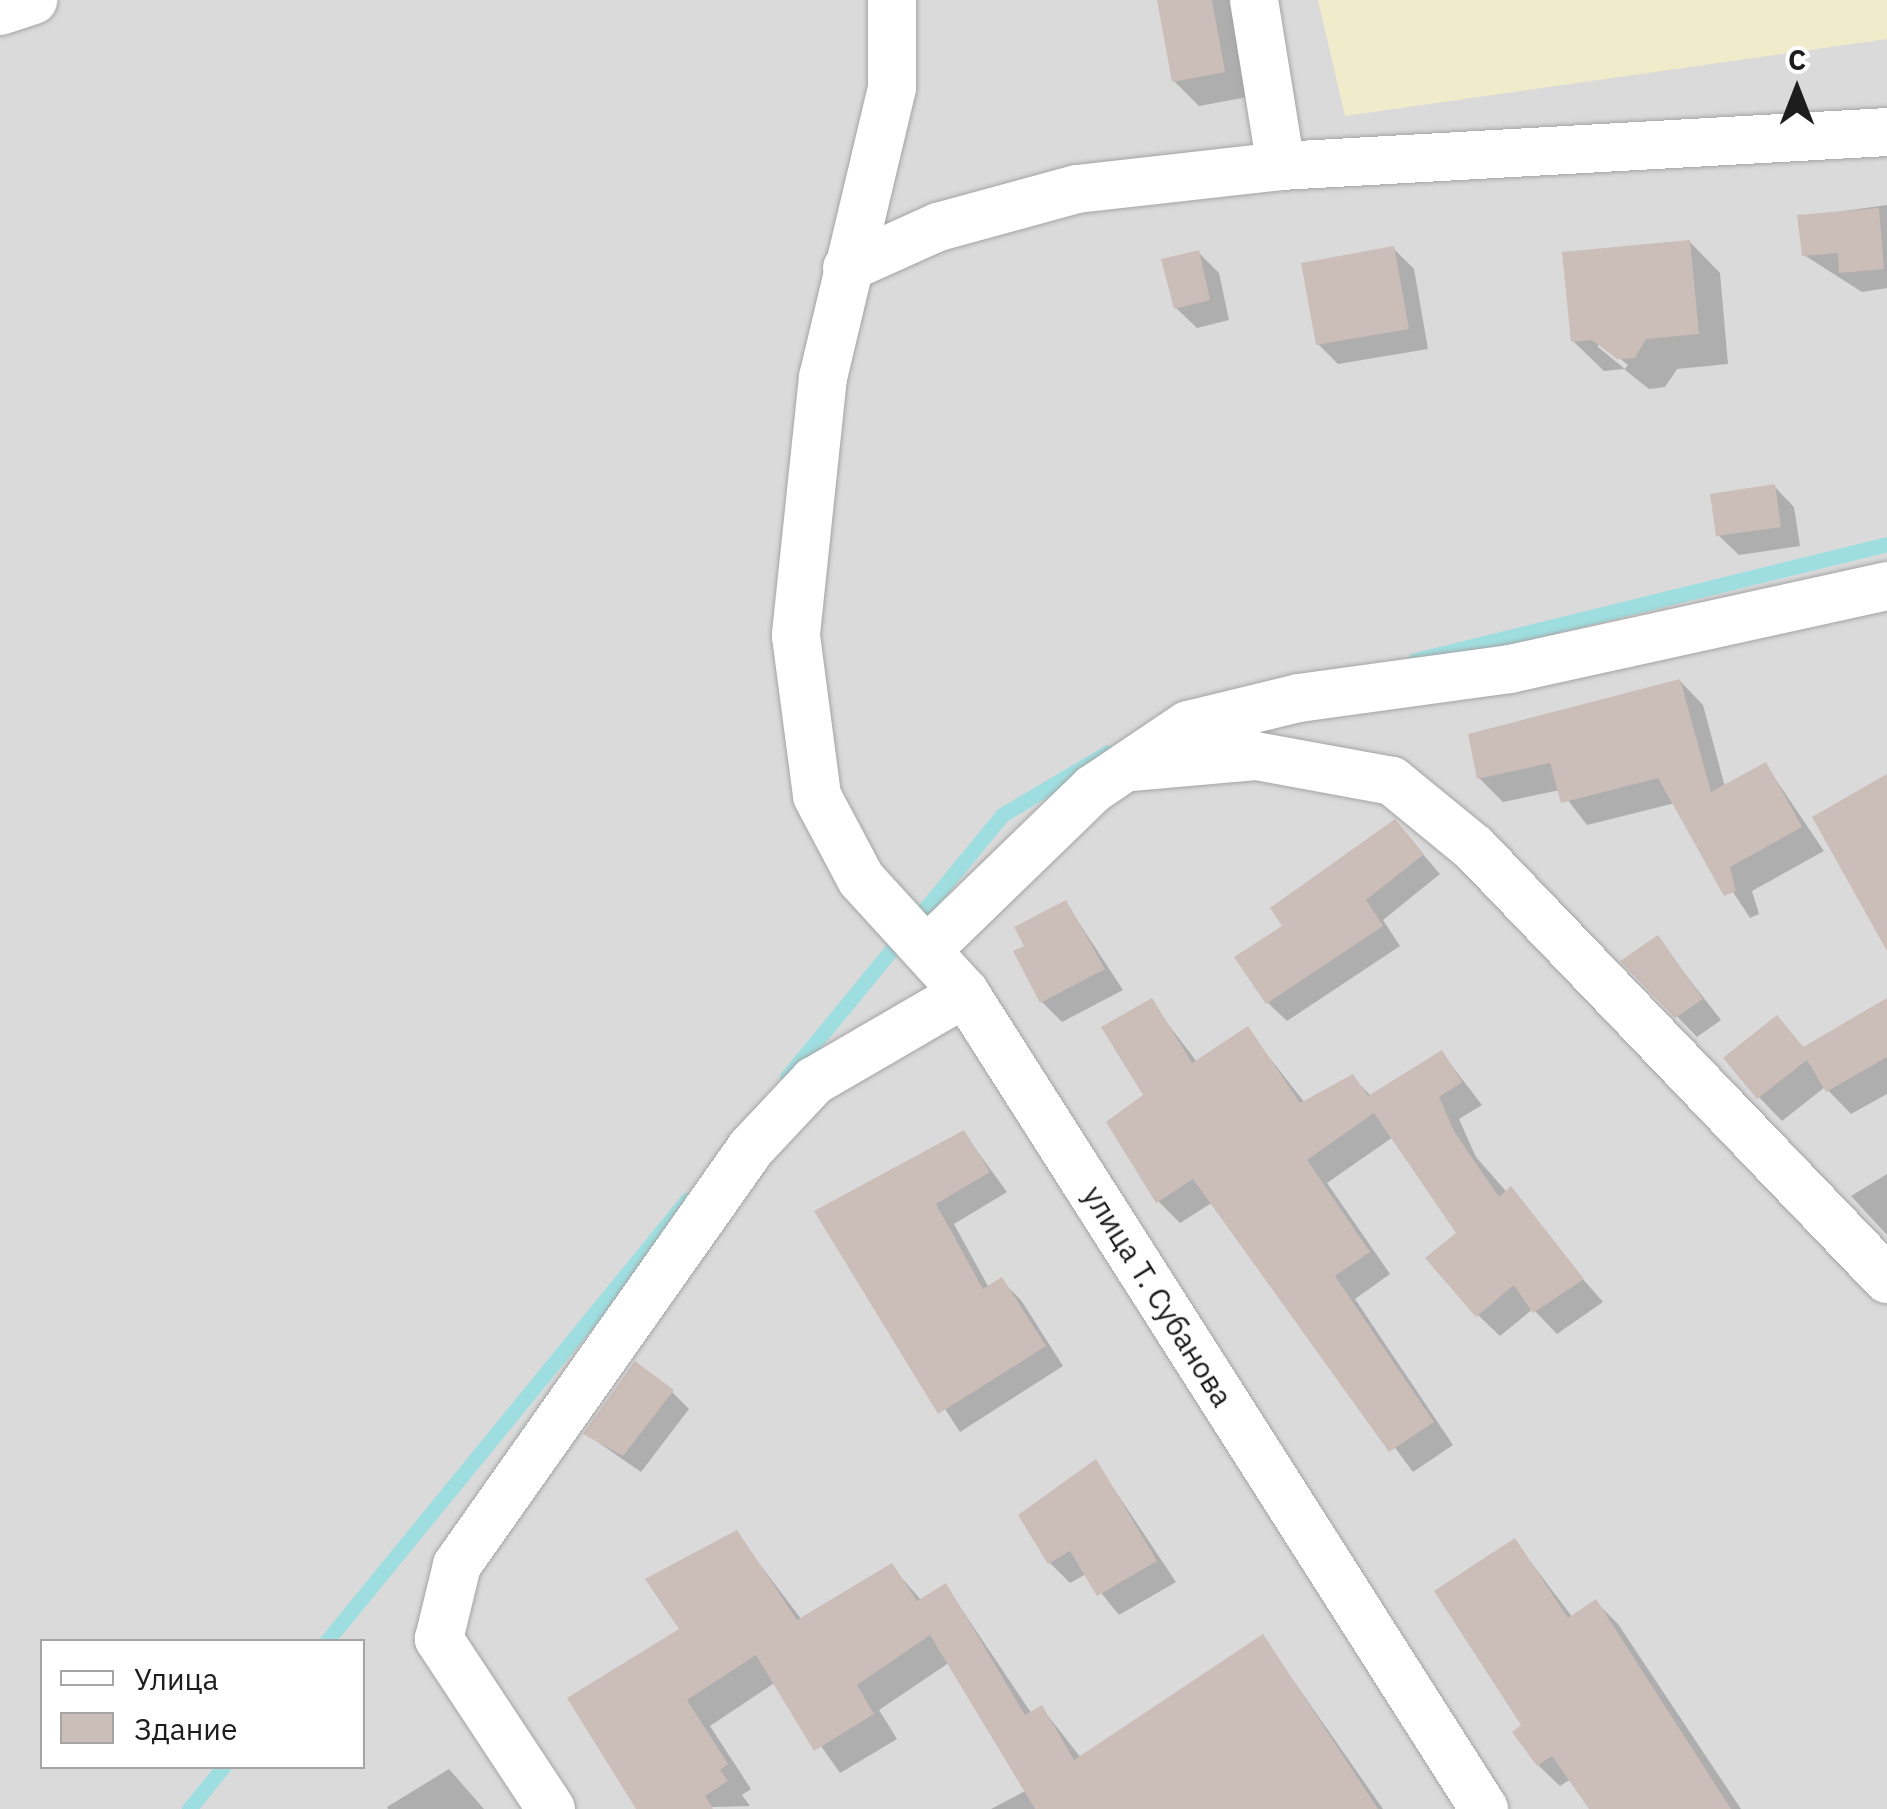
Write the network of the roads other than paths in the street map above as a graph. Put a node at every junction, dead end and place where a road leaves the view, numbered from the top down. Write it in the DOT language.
graph roads {
  1 [pos="32,0"];
  2 [pos="892,0"];
  3 [pos="1254,0"];
  4 [pos="0,10"];
  5 [pos="1887,132"];
  6 [pos="1282,166"];
  7 [pos="847,268"];
  8 [pos="1887,586"];
  9 [pos="1118,769"];
  10 [pos="924,941"];
  11 [pos="965,994"];
  12 [pos="1887,1279"];
  13 [pos="551,1809"];
  14 [pos="1484,1809"];
  1 -- 4 [label="street"];
  2 -- 7 [label="street"];
  3 -- 6 [label="street"];
  5 -- 6 [label="street"];
  6 -- 7 [label="street"];
  7 -- 10 [label="street, улица Т. Субанова"];
  8 -- 9 [label="street"];
  9 -- 10 [label="street"];
  9 -- 12 [label="street"];
  10 -- 11 [label="street, улица Т. Субанова"];
  11 -- 13 [label="street"];
  11 -- 14 [label="street, улица Т. Субанова"];
}
